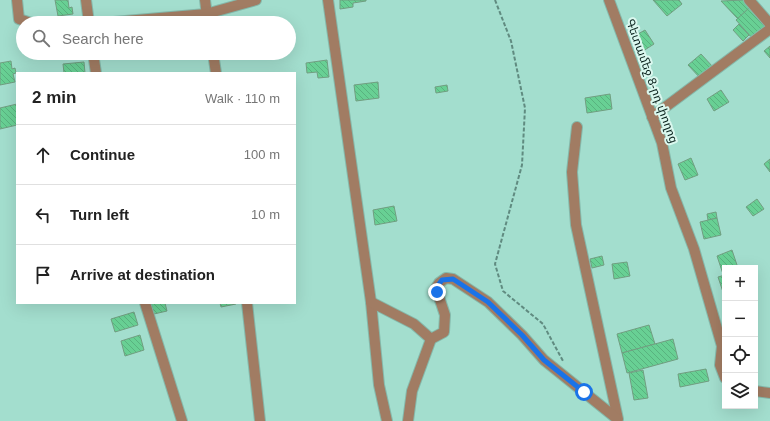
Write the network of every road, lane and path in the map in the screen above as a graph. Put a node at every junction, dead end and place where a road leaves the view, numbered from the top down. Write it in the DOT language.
graph roads {
  1 [pos="17,0"];
  2 [pos="86,0"];
  3 [pos="205,0"];
  4 [pos="256,0"];
  5 [pos="328,0"];
  6 [pos="495,0"];
  7 [pos="609,0"];
  8 [pos="749,0"];
  9 [pos="19,16"];
  10 [pos="88,16"];
  11 [pos="207,16"];
  12 [pos="215,16"];
  13 [pos="770,24"];
  14 [pos="770,28"];
  15 [pos="94,60"];
  16 [pos="213,60"];
  17 [pos="96,72"];
  18 [pos="216,72"];
  19 [pos="652,117"];
  20 [pos="577,127"];
  21 [pos="371,302"];
  22 [pos="145,304"];
  23 [pos="247,304"];
  24 [pos="431,339"];
  25 [pos="565,365"];
  26 [pos="723,373"];
  27 [pos="758,391"];
  28 [pos="770,393"];
  29 [pos="618,419"];
  30 [pos="182,421"];
  31 [pos="260,421"];
  32 [pos="387,421"];
  33 [pos="408,421"];
  1 -- 9 [label="street"];
  2 -- 10 [label="street"];
  3 -- 11 [label="street"];
  4 -- 12 [label="street"];
  5 -- 21 [label="street"];
  6 -- 25 [label="path"];
  7 -- 19 [label="street, Գետամեջ 8-րդ փողոց"];
  8 -- 13 [label="street"];
  14 -- 19 [label="street"];
  15 -- 17 [label="street"];
  16 -- 18 [label="street"];
  19 -- 26 [label="street, Գետամեջ 8-րդ փողոց"];
  20 -- 29 [label="street"];
  21 -- 24 [label="street"];
  21 -- 32 [label="street"];
  22 -- 30 [label="street"];
  23 -- 31 [label="street"];
  24 -- 29 [label="street"];
  24 -- 33 [label="street"];
  27 -- 28 [label="street"];
}
